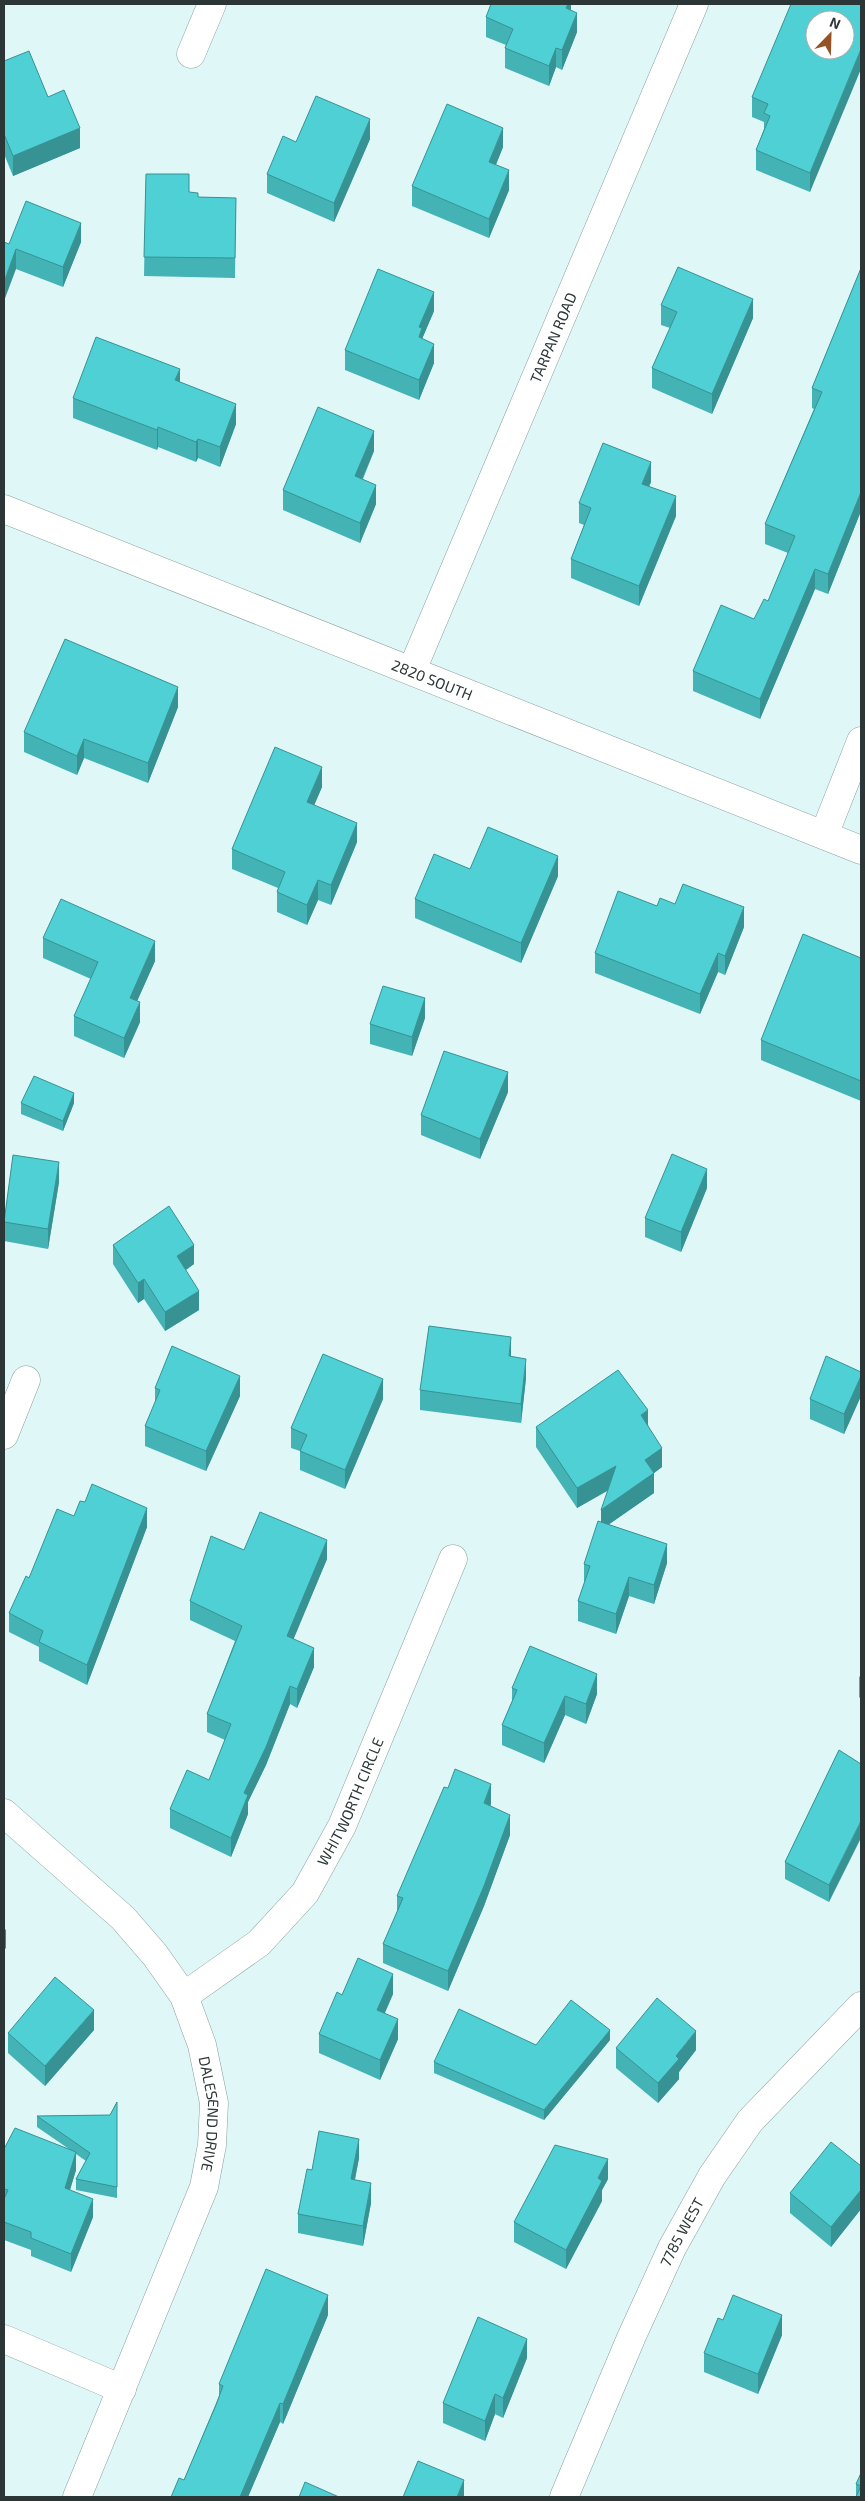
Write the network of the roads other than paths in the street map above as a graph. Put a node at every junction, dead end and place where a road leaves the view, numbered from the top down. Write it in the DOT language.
graph roads {
  1 [pos="212,4"];
  2 [pos="694,4"];
  3 [pos="191,54"];
  4 [pos="4,509"];
  5 [pos="412,670"];
  6 [pos="861,741"];
  7 [pos="824,835"];
  8 [pos="861,850"];
  9 [pos="26,1380"];
  10 [pos="4,1435"];
  11 [pos="453,1559"];
  12 [pos="4,1812"];
  13 [pos="184,1996"];
  14 [pos="861,2006"];
  15 [pos="4,2339"];
  16 [pos="122,2388"];
  17 [pos="77,2497"];
  18 [pos="564,2497"];
  1 -- 3 [label="street"];
  2 -- 5 [label="street, TARPAN ROAD"];
  4 -- 5 [label="street, 2820 SOUTH"];
  5 -- 7 [label="street, 2820 SOUTH"];
  6 -- 7 [label="street"];
  7 -- 8 [label="street, 2820 SOUTH"];
  9 -- 10 [label="street"];
  11 -- 13 [label="street, WHITWORTH CIRCLE"];
  12 -- 13 [label="street, DALESEND DRIVE"];
  13 -- 16 [label="street, DALESEND DRIVE"];
  14 -- 18 [label="street, 7785 WEST"];
  15 -- 16 [label="street"];
  16 -- 17 [label="street, DALESEND DRIVE"];
}
